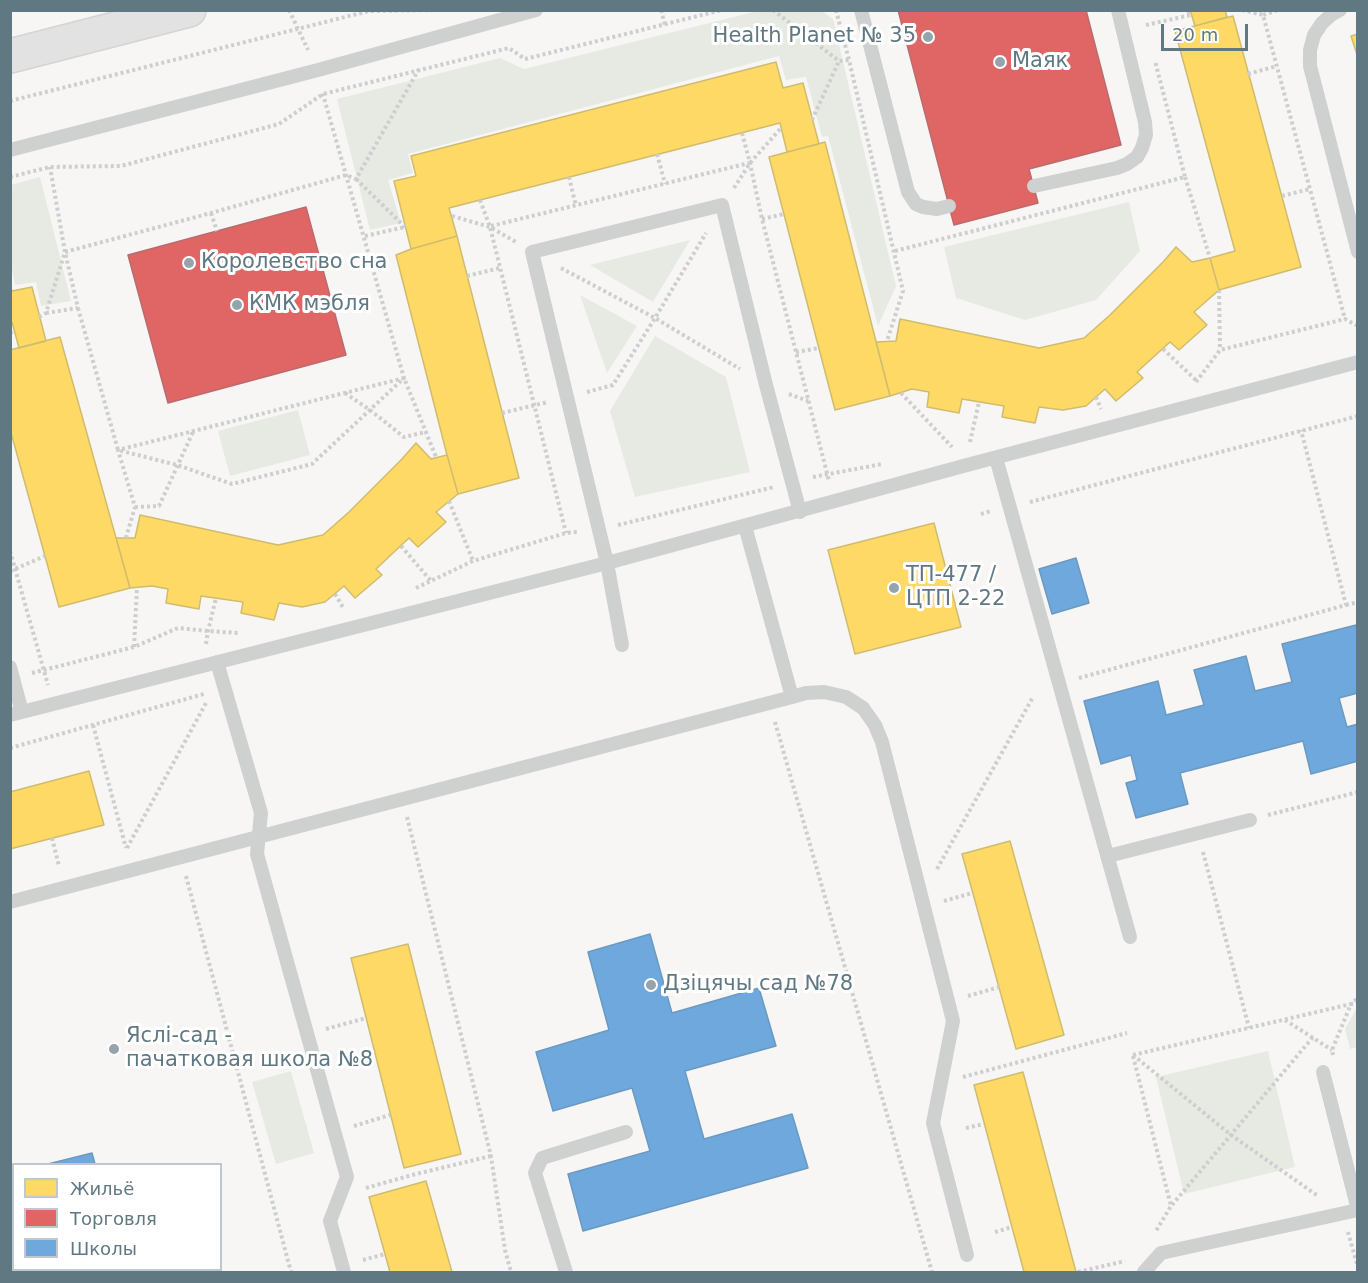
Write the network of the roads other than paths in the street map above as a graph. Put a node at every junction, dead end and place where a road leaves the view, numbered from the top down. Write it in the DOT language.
graph roads {
  1 [pos="189,10"];
  2 [pos="536,10"];
  3 [pos="861,10"];
  4 [pos="1118,10"];
  5 [pos="1340,10"];
  6 [pos="10,56"];
  7 [pos="10,150"];
  8 [pos="1034,186"];
  9 [pos="949,206"];
  10 [pos="1358,252"];
  11 [pos="1358,362"];
  12 [pos="996,458"];
  13 [pos="800,512"];
  14 [pos="745,526"];
  15 [pos="607,563"];
  16 [pos="622,645"];
  17 [pos="216,662"];
  18 [pos="10,667"];
  19 [pos="792,697"];
  20 [pos="16,713"];
  21 [pos="1250,820"];
  22 [pos="260,837"];
  23 [pos="1108,856"];
  24 [pos="10,902"];
  25 [pos="1130,937"];
  26 [pos="1323,1072"];
  27 [pos="626,1132"];
  28 [pos="967,1255"];
  29 [pos="344,1272"];
  30 [pos="566,1272"];
  31 [pos="1144,1272"];
  1 -- 6 [label="highway"];
  2 -- 7 [label="lane"];
  3 -- 9 [label="lane"];
  4 -- 8 [label="lane"];
  5 -- 10 [label="lane"];
  11 -- 12 [label="lane"];
  12 -- 13 [label="lane"];
  12 -- 23 [label="lane"];
  13 -- 14 [label="lane"];
  13 -- 15 [label="lane"];
  14 -- 15 [label="lane"];
  14 -- 19 [label="lane"];
  15 -- 16 [label="lane"];
  15 -- 17 [label="lane"];
  17 -- 20 [label="lane"];
  17 -- 22 [label="lane"];
  18 -- 20 [label="lane"];
  19 -- 22 [label="lane"];
  19 -- 28 [label="lane"];
  21 -- 23 [label="lane"];
  22 -- 24 [label="lane"];
  22 -- 29 [label="lane"];
  23 -- 25 [label="lane"];
  26 -- 31 [label="lane"];
  27 -- 30 [label="lane"];
}
